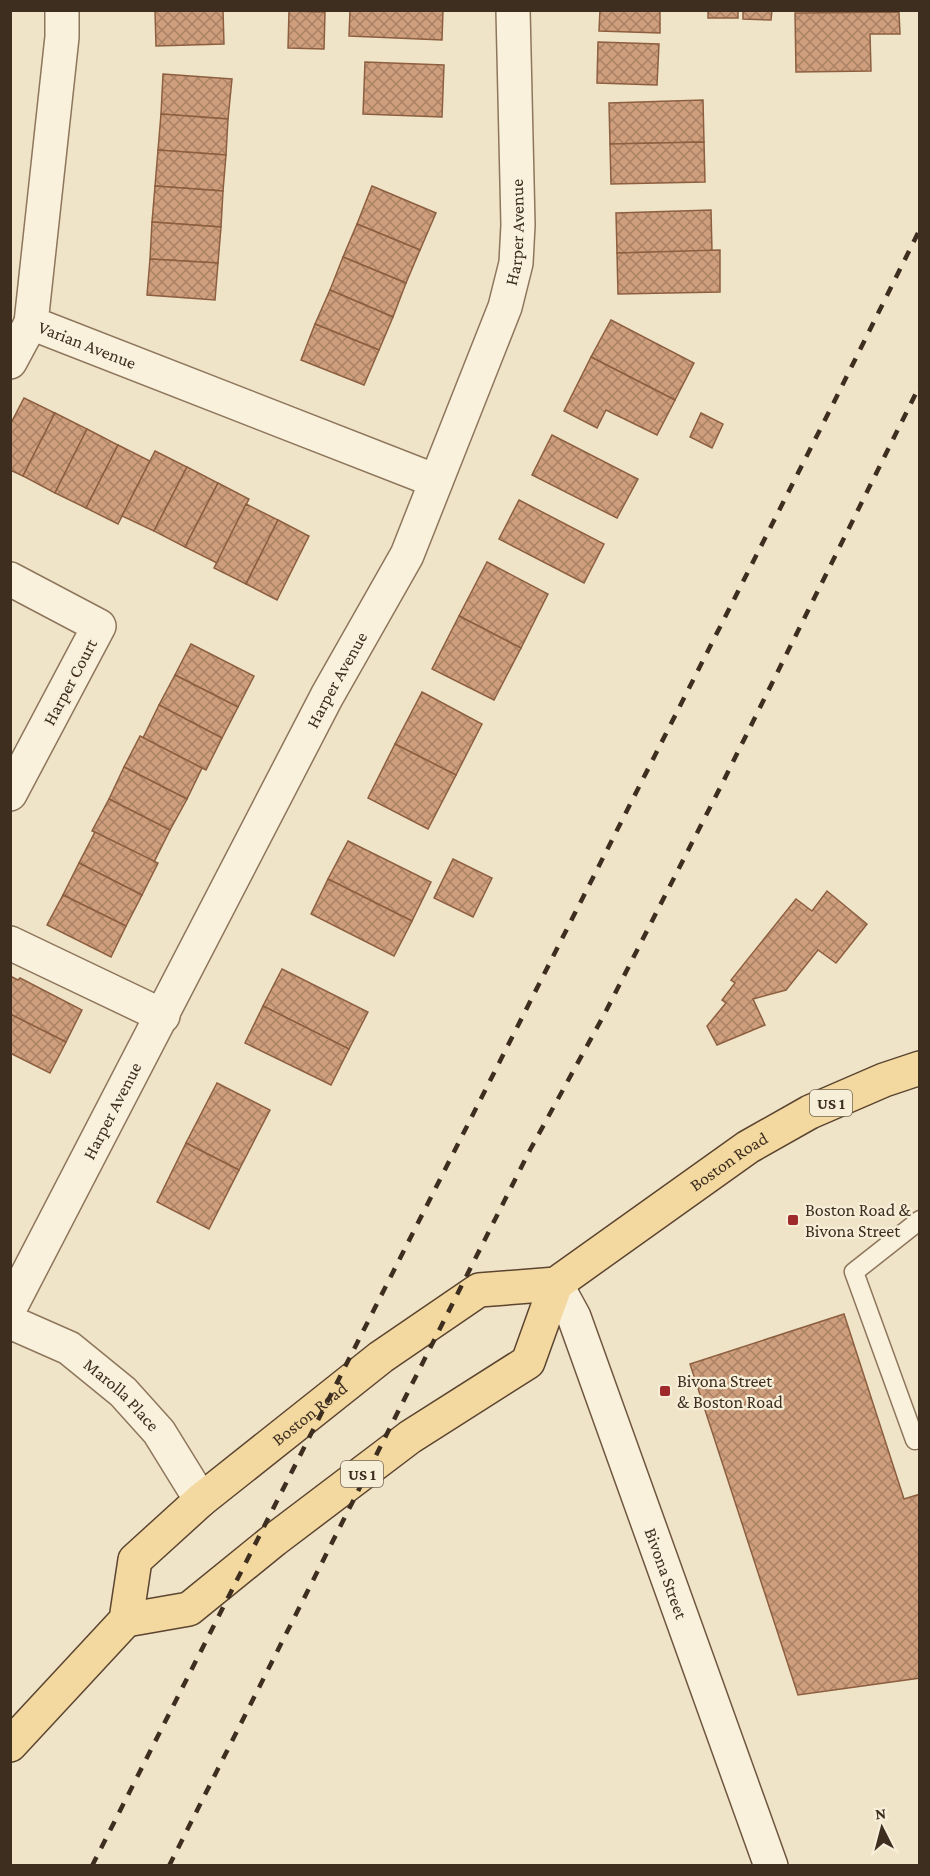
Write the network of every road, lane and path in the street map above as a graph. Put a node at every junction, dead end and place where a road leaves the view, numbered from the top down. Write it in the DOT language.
graph roads {
  1 [pos="62,10"];
  2 [pos="513,10"];
  3 [pos="31,323"];
  4 [pos="10,362"];
  5 [pos="436,481"];
  6 [pos="10,579"];
  7 [pos="10,794"];
  8 [pos="10,943"];
  9 [pos="163,1016"];
  10 [pos="920,1068"];
  11 [pos="920,1220"];
  12 [pos="556,1284"];
  13 [pos="10,1308"];
  14 [pos="10,1322"];
  15 [pos="920,1438"];
  16 [pos="201,1500"];
  17 [pos="126,1620"];
  18 [pos="10,1745"];
  19 [pos="771,1866"];
  1 -- 3 [label="street, Varian Avenue"];
  2 -- 5 [label="street, Harper Avenue"];
  3 -- 4 [label="street"];
  3 -- 5 [label="street, Varian Avenue"];
  5 -- 9 [label="street, Harper Avenue"];
  6 -- 7 [label="street, Harper Court"];
  8 -- 9 [label="street"];
  9 -- 13 [label="street, Harper Avenue"];
  10 -- 12 [label="main road, Boston Road / US 1"];
  11 -- 15 [label="lane"];
  12 -- 16 [label="main road, Boston Road"];
  12 -- 17 [label="main road, US 1"];
  12 -- 19 [label="street, Bivona Street"];
  14 -- 16 [label="street, Marolla Place"];
  16 -- 17 [label="main road, Boston Road"];
  17 -- 18 [label="main road"];
}
